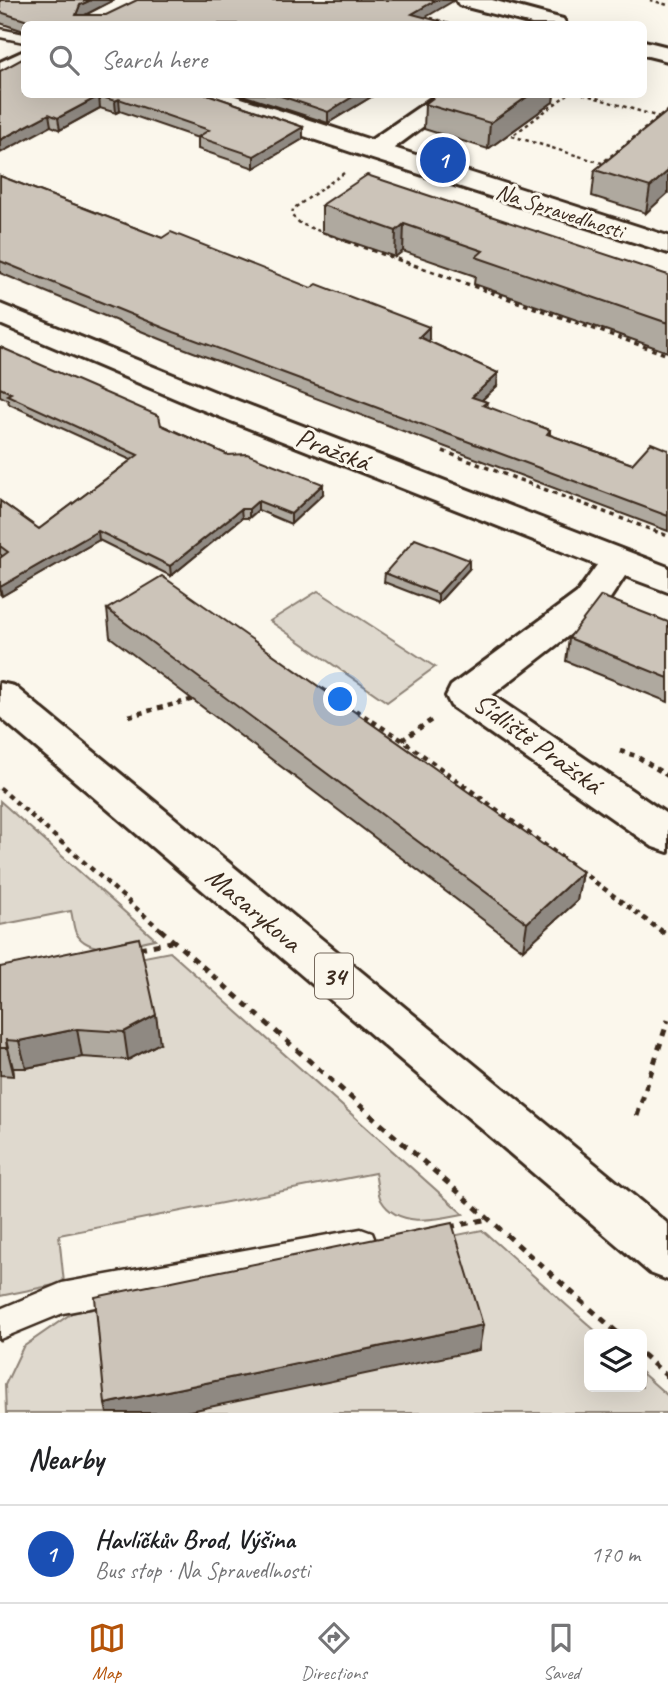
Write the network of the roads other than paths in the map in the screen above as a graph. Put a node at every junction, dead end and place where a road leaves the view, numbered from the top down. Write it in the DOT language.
graph roads {
  1 [pos="467,0"];
  2 [pos="544,21"];
  3 [pos="0,33"];
  4 [pos="21,37"];
  5 [pos="647,49"];
  6 [pos="668,54"];
  7 [pos="21,60"];
  8 [pos="0,71"];
  9 [pos="215,98"];
  10 [pos="449,98"];
  11 [pos="373,151"];
  12 [pos="668,245"];
  13 [pos="0,313"];
  14 [pos="618,561"];
  15 [pos="668,580"];
  16 [pos="0,696"];
  17 [pos="668,836"];
  18 [pos="431,1230"];
  19 [pos="668,1256"];
  20 [pos="0,1324"];
  1 -- 2 [label="street"];
  3 -- 4 [label="lane"];
  5 -- 6 [label="street"];
  7 -- 8 [label="street"];
  9 -- 11 [label="street, Na Spravedlnosti"];
  10 -- 11 [label="street"];
  11 -- 12 [label="street, Na Spravedlnosti"];
  13 -- 14 [label="street, Pražská"];
  14 -- 15 [label="street, Pražská"];
  14 -- 17 [label="street, Sídliště Pražská"];
  16 -- 19 [label="street, Masarykova / 34"];
  18 -- 20 [label="lane"];
}
